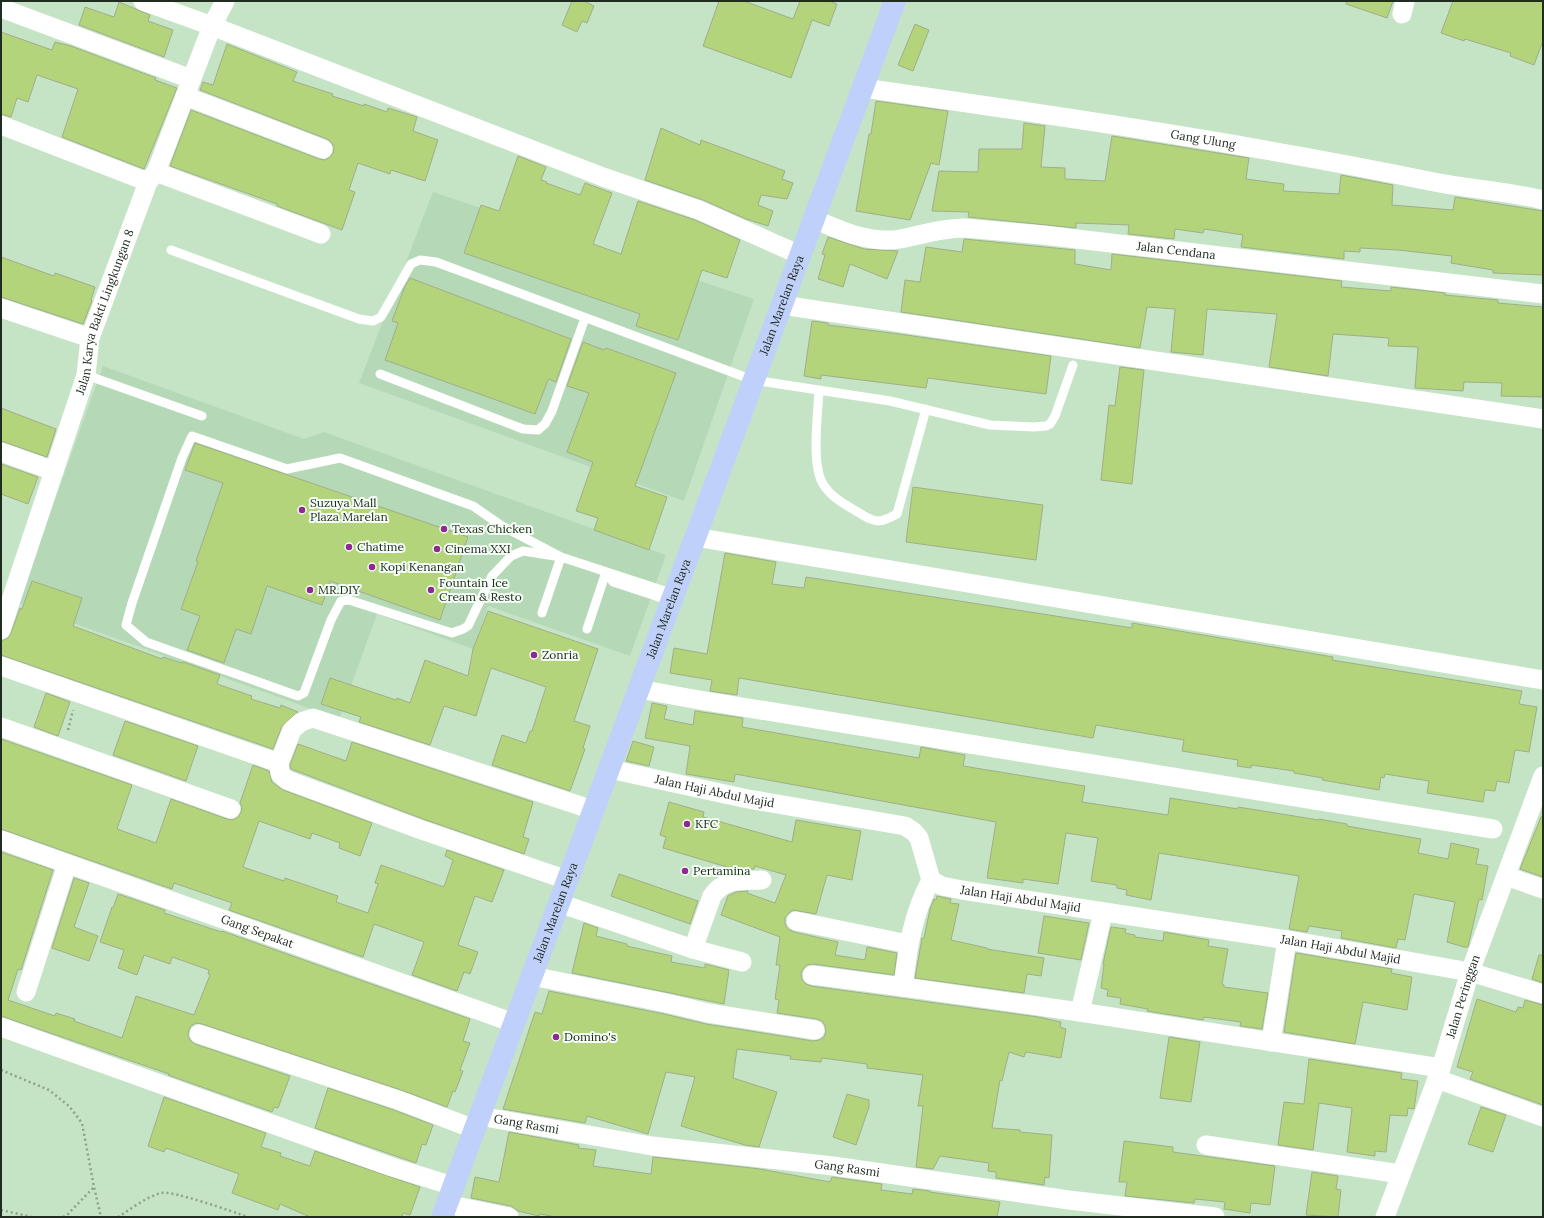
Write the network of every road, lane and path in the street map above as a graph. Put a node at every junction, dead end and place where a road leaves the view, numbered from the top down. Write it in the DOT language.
graph roads {
  1 [pos="143,1"];
  2 [pos="225,1"];
  3 [pos="895,1"];
  4 [pos="1,8"];
  5 [pos="212,26"];
  6 [pos="188,88"];
  7 [pos="862,88"];
  8 [pos="1,125"];
  9 [pos="322,149"];
  10 [pos="152,177"];
  11 [pos="1543,200"];
  12 [pos="814,219"];
  13 [pos="321,234"];
  14 [pos="171,250"];
  15 [pos="800,255"];
  16 [pos="1543,294"];
  17 [pos="782,305"];
  18 [pos="1,308"];
  19 [pos="586,318"];
  20 [pos="90,338"];
  21 [pos="1073,365"];
  22 [pos="380,374"];
  23 [pos="86,375"];
  24 [pos="753,380"];
  25 [pos="819,390"];
  26 [pos="926,409"];
  27 [pos="202,416"];
  28 [pos="1543,419"];
  29 [pos="1,452"];
  30 [pos="54,471"];
  31 [pos="695,537"];
  32 [pos="561,557"];
  33 [pos="606,572"];
  34 [pos="673,598"];
  35 [pos="542,613"];
  36 [pos="586,629"];
  37 [pos="1,630"];
  38 [pos="1,666"];
  39 [pos="1543,680"];
  40 [pos="639,689"];
  41 [pos="78,692"];
  42 [pos="1,727"];
  43 [pos="62,749"];
  44 [pos="279,763"];
  45 [pos="608,769"];
  46 [pos="1543,776"];
  47 [pos="231,809"];
  48 [pos="593,810"];
  49 [pos="1493,829"];
  50 [pos="1,840"];
  51 [pos="67,864"];
  52 [pos="1506,876"];
  53 [pos="567,880"];
  54 [pos="762,880"];
  55 [pos="931,880"];
  56 [pos="1543,889"];
  57 [pos="559,903"];
  58 [pos="1103,913"];
  59 [pos="796,921"];
  60 [pos="1287,940"];
  61 [pos="908,944"];
  62 [pos="693,949"];
  63 [pos="742,962"];
  64 [pos="1470,972"];
  65 [pos="812,975"];
  66 [pos="532,976"];
  67 [pos="903,986"];
  68 [pos="26,992"];
  69 [pos="1543,994"];
  70 [pos="1080,1012"];
  71 [pos="514,1023"];
  72 [pos="1,1027"];
  73 [pos="815,1030"];
  74 [pos="199,1034"];
  75 [pos="1271,1042"];
  76 [pos="1,1070"];
  77 [pos="1439,1074"];
  78 [pos="1543,1117"];
  79 [pos="477,1123"];
  80 [pos="1206,1145"];
  81 [pos="1401,1174"];
  82 [pos="94,1187"];
  83 [pos="447,1202"];
  84 [pos="1,1210"];
  85 [pos="32,1217"];
  86 [pos="63,1217"];
  87 [pos="102,1217"];
  88 [pos="118,1217"];
  89 [pos="248,1217"];
  90 [pos="509,1217"];
  91 [pos="1215,1217"];
  92 [pos="1385,1217"];
  1 -- 5 [label="street"];
  2 -- 5 [label="street, Jalan Karya Bakti Lingkungan 8"];
  3 -- 7 [label="main road, Jalan Marelan Raya"];
  4 -- 6 [label="street"];
  5 -- 6 [label="street, Jalan Karya Bakti Lingkungan 8"];
  5 -- 15 [label="street"];
  6 -- 9 [label="street"];
  6 -- 10 [label="street, Jalan Karya Bakti Lingkungan 8"];
  7 -- 11 [label="street, Gang Ulung"];
  7 -- 12 [label="main road, Jalan Marelan Raya"];
  8 -- 10 [label="street"];
  10 -- 13 [label="street"];
  10 -- 20 [label="street, Jalan Karya Bakti Lingkungan 8"];
  12 -- 15 [label="main road, Jalan Marelan Raya"];
  12 -- 16 [label="street, Jalan Cendana"];
  14 -- 19 [label="lane"];
  15 -- 17 [label="main road, Jalan Marelan Raya"];
  17 -- 24 [label="main road, Jalan Marelan Raya"];
  17 -- 28 [label="street"];
  18 -- 20 [label="street"];
  19 -- 22 [label="lane"];
  19 -- 24 [label="lane"];
  20 -- 23 [label="street, Jalan Karya Bakti Lingkungan 8"];
  21 -- 26 [label="lane"];
  23 -- 27 [label="lane"];
  23 -- 30 [label="street, Jalan Karya Bakti Lingkungan 8"];
  24 -- 25 [label="lane"];
  24 -- 31 [label="main road, Jalan Marelan Raya"];
  25 -- 26 [label="lane"];
  25 -- 26 [label="lane"];
  29 -- 30 [label="street"];
  30 -- 37 [label="street, Jalan Karya Bakti Lingkungan 8"];
  31 -- 34 [label="main road, Jalan Marelan Raya"];
  31 -- 39 [label="street"];
  32 -- 32 [label="lane"];
  32 -- 33 [label="lane"];
  32 -- 35 [label="lane"];
  33 -- 34 [label="lane"];
  33 -- 36 [label="lane"];
  34 -- 40 [label="main road, Jalan Marelan Raya"];
  38 -- 41 [label="street"];
  40 -- 45 [label="main road, Jalan Marelan Raya"];
  40 -- 49 [label="street"];
  41 -- 43 [label="path"];
  41 -- 44 [label="street"];
  42 -- 43 [label="street"];
  43 -- 47 [label="street"];
  44 -- 48 [label="street"];
  44 -- 53 [label="street"];
  45 -- 48 [label="main road, Jalan Marelan Raya"];
  45 -- 55 [label="street, Jalan Haji Abdul Majid"];
  46 -- 52 [label="street, Jalan Peringgan"];
  48 -- 53 [label="main road, Jalan Marelan Raya"];
  50 -- 51 [label="street, Gang Sepakat"];
  51 -- 68 [label="street"];
  51 -- 71 [label="street, Gang Sepakat"];
  52 -- 56 [label="street"];
  52 -- 64 [label="street, Jalan Peringgan"];
  53 -- 57 [label="main road, Jalan Marelan Raya"];
  54 -- 62 [label="street"];
  55 -- 58 [label="street, Jalan Haji Abdul Majid"];
  55 -- 61 [label="street"];
  57 -- 62 [label="street"];
  57 -- 66 [label="main road, Jalan Marelan Raya"];
  58 -- 60 [label="street, Jalan Haji Abdul Majid"];
  58 -- 70 [label="street"];
  59 -- 61 [label="street"];
  60 -- 64 [label="street, Jalan Haji Abdul Majid"];
  60 -- 75 [label="street"];
  61 -- 67 [label="street"];
  62 -- 63 [label="street"];
  64 -- 69 [label="street, Jalan Haji Abdul Majid"];
  64 -- 77 [label="street, Jalan Peringgan"];
  65 -- 67 [label="street"];
  66 -- 71 [label="main road, Jalan Marelan Raya"];
  66 -- 73 [label="street"];
  67 -- 70 [label="street"];
  70 -- 75 [label="street"];
  71 -- 79 [label="main road, Jalan Marelan Raya"];
  72 -- 83 [label="street"];
  74 -- 79 [label="street, Gang Rasmi"];
  75 -- 77 [label="street"];
  76 -- 82 [label="path"];
  77 -- 78 [label="street"];
  77 -- 81 [label="street, Jalan Peringgan"];
  79 -- 83 [label="main road, Jalan Marelan Raya"];
  79 -- 91 [label="street, Gang Rasmi"];
  80 -- 81 [label="street"];
  81 -- 92 [label="street, Jalan Peringgan"];
  82 -- 86 [label="path"];
  82 -- 87 [label="path"];
  83 -- 90 [label="street"];
  84 -- 85 [label="path"];
  88 -- 89 [label="path"];
}
